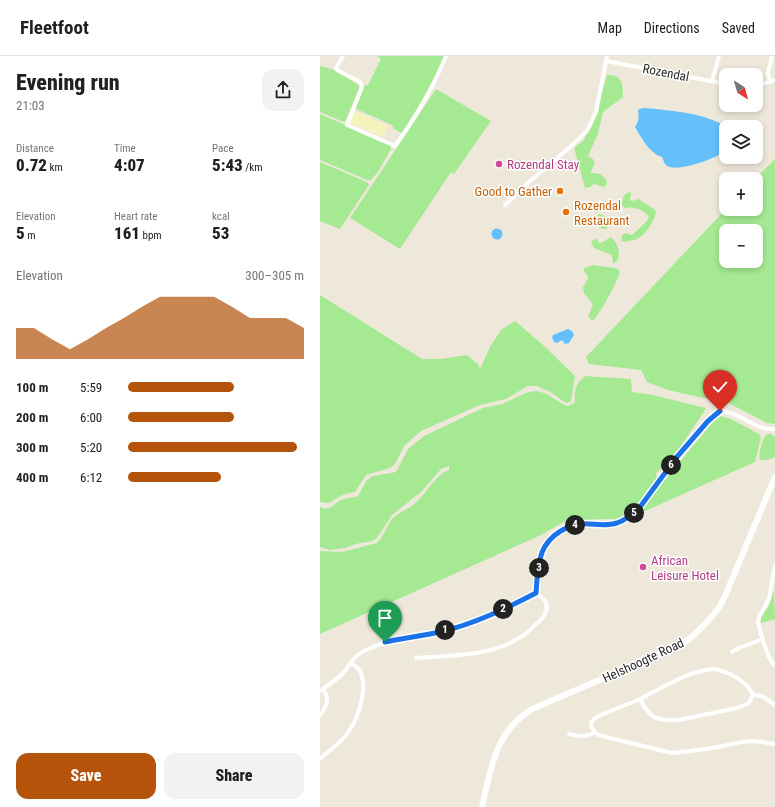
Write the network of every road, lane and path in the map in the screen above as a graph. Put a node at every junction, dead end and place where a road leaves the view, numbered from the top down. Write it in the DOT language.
graph roads {
  1 [pos="343,56"];
  2 [pos="446,56"];
  3 [pos="607,56"];
  4 [pos="719,56"];
  5 [pos="772,56"];
  6 [pos="606,61"];
  7 [pos="775,80"];
  8 [pos="712,81"];
  9 [pos="719,82"];
  10 [pos="770,82"];
  11 [pos="763,84"];
  12 [pos="505,205"];
  13 [pos="775,429"];
  14 [pos="775,477"];
  15 [pos="775,565"];
  16 [pos="536,593"];
  17 [pos="763,639"];
  18 [pos="732,652"];
  19 [pos="416,658"];
  20 [pos="351,663"];
  21 [pos="775,666"];
  22 [pos="322,690"];
  23 [pos="753,695"];
  24 [pos="640,699"];
  25 [pos="775,705"];
  26 [pos="320,715"];
  27 [pos="595,732"];
  28 [pos="569,734"];
  29 [pos="775,744"];
  30 [pos="320,759"];
  31 [pos="482,807"];
  1 -- 2 [label="street"];
  3 -- 6 [label="street"];
  4 -- 8 [label="street"];
  5 -- 10 [label="street"];
  6 -- 8 [label="street, Rozendal"];
  6 -- 12 [label="street"];
  7 -- 10 [label="street"];
  8 -- 9 [label="street, Rozendal"];
  10 -- 11 [label="street"];
  13 -- 16 [label="street"];
  14 -- 31 [label="main road, Helshoogte Road"];
  15 -- 17 [label="street"];
  16 -- 19 [label="street"];
  16 -- 20 [label="street"];
  17 -- 18 [label="street"];
  17 -- 21 [label="street"];
  20 -- 22 [label="street"];
  20 -- 30 [label="street"];
  22 -- 26 [label="street"];
  23 -- 24 [label="street"];
  23 -- 24 [label="street"];
  23 -- 25 [label="street"];
  24 -- 27 [label="street"];
  27 -- 28 [label="street"];
  27 -- 29 [label="street"];
}
